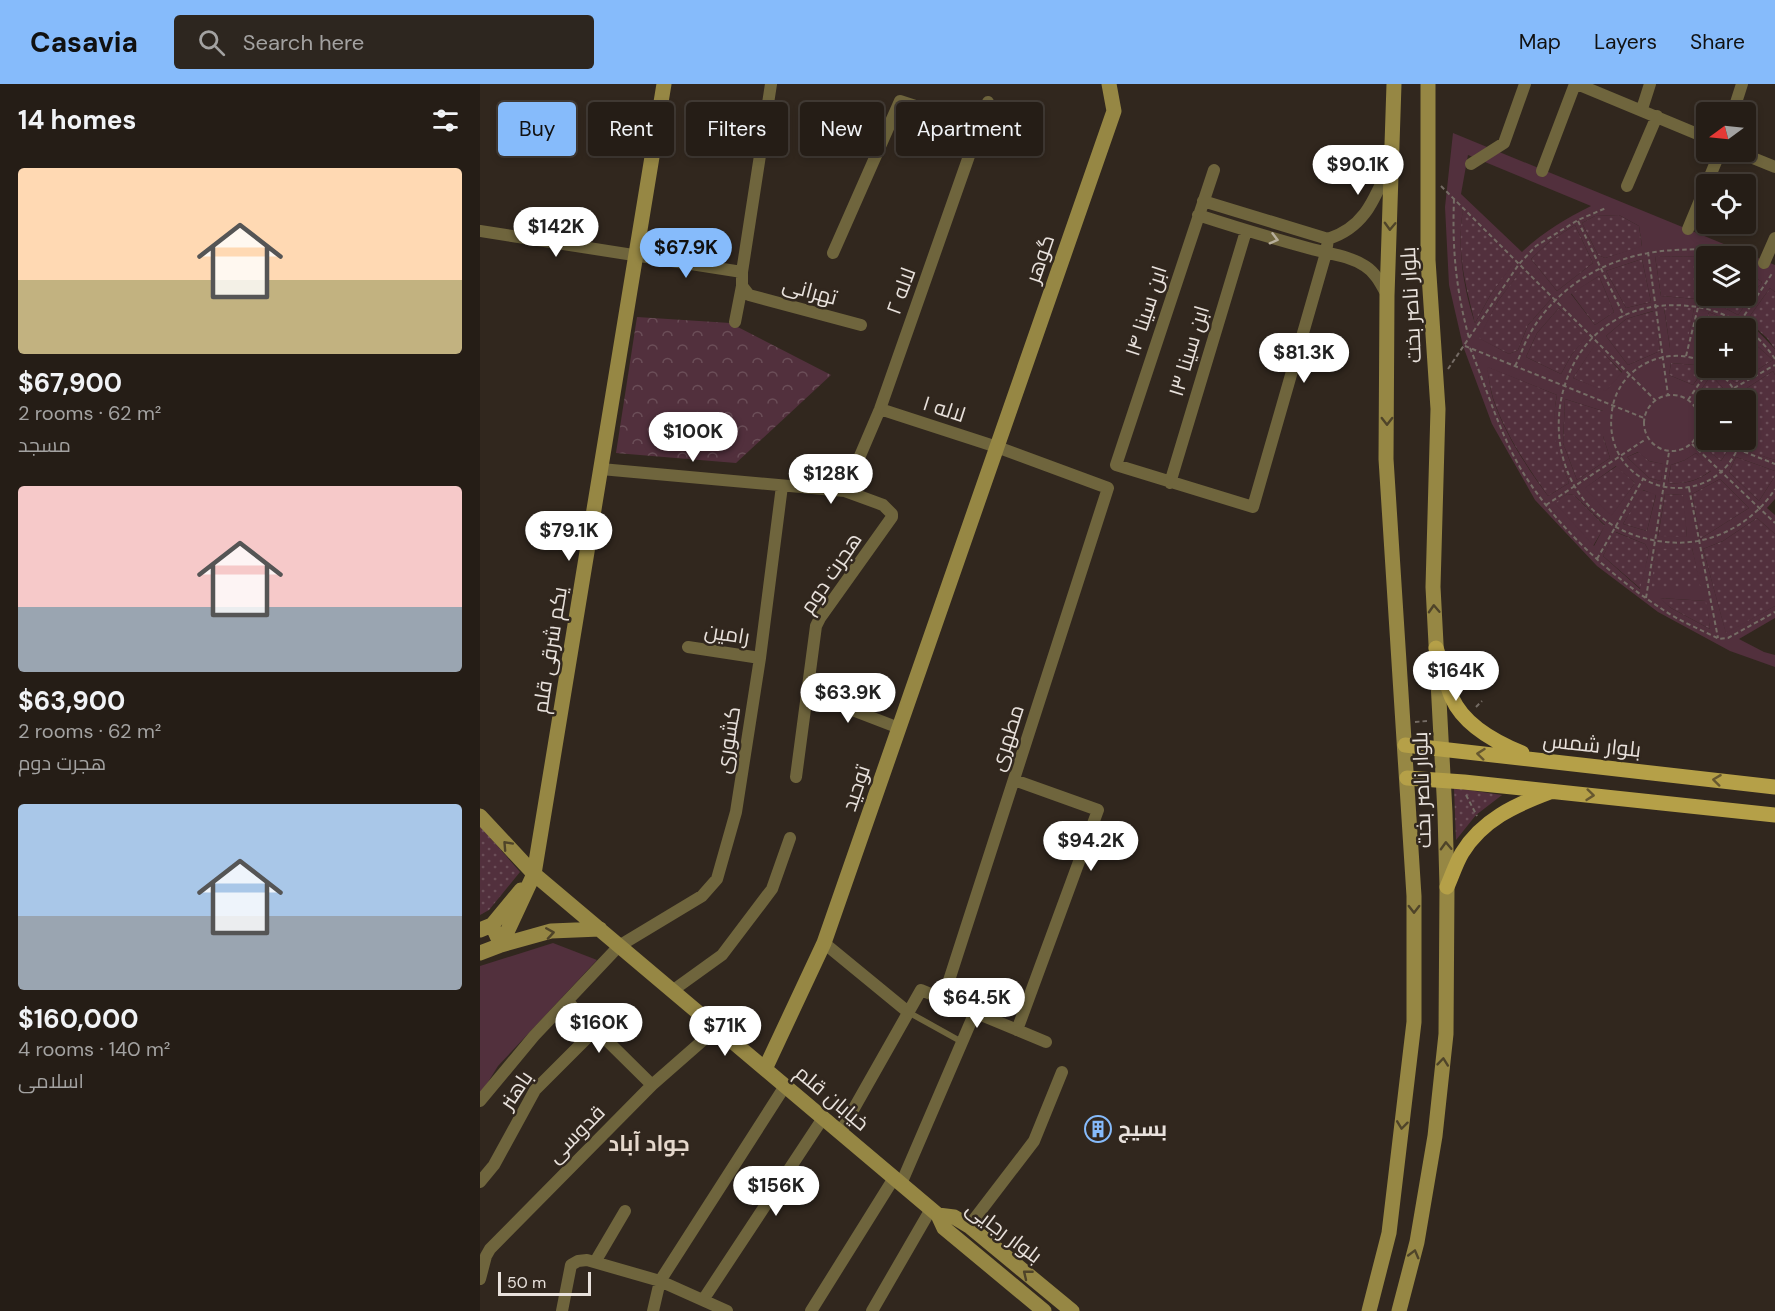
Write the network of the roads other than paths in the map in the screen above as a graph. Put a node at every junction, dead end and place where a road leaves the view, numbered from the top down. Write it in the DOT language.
graph roads {
  1 [pos="664,84"];
  2 [pos="1109,84"];
  3 [pos="1394,84"];
  4 [pos="1428,84"];
  5 [pos="1525,84"];
  6 [pos="1576,84"];
  7 [pos="1650,84"];
  8 [pos="1742,84"];
  9 [pos="773,85"];
  10 [pos="1736,102"];
  11 [pos="896,109"];
  12 [pos="1642,109"];
  13 [pos="1657,116"];
  14 [pos="1696,133"];
  15 [pos="970,156"];
  16 [pos="1756,159"];
  17 [pos="1392,160"];
  18 [pos="1716,162"];
  19 [pos="1471,164"];
  20 [pos="1775,167"];
  21 [pos="1214,170"];
  22 [pos="1542,171"];
  23 [pos="1627,186"];
  24 [pos="1203,201"];
  25 [pos="1198,215"];
  26 [pos="1688,229"];
  27 [pos="480,231"];
  28 [pos="1246,231"];
  29 [pos="1775,238"];
  30 [pos="1328,239"];
  31 [pos="833,253"];
  32 [pos="1326,253"];
  33 [pos="636,256"];
  34 [pos="1769,268"];
  35 [pos="742,272"];
  36 [pos="746,291"];
  37 [pos="1387,296"];
  38 [pos="735,322"];
  39 [pos="861,325"];
  40 [pos="880,409"];
  41 [pos="997,447"];
  42 [pos="601,469"];
  43 [pos="1170,483"];
  44 [pos="782,486"];
  45 [pos="1108,488"];
  46 [pos="845,491"];
  47 [pos="688,647"];
  48 [pos="1436,648"];
  49 [pos="760,658"];
  50 [pos="808,693"];
  51 [pos="899,728"];
  52 [pos="1404,745"];
  53 [pos="1442,750"];
  54 [pos="1538,760"];
  55 [pos="796,777"];
  56 [pos="1407,778"];
  57 [pos="1014,780"];
  58 [pos="1443,780"];
  59 [pos="1775,787"];
  60 [pos="1552,791"];
  61 [pos="1775,815"];
  62 [pos="480,816"];
  63 [pos="790,838"];
  64 [pos="534,874"];
  65 [pos="1447,887"];
  66 [pos="486,927"];
  67 [pos="600,929"];
  68 [pos="824,944"];
  69 [pos="501,945"];
  70 [pos="619,946"];
  71 [pos="480,953"];
  72 [pos="672,991"];
  73 [pos="943,999"];
  74 [pos="567,1000"];
  75 [pos="908,1012"];
  76 [pos="975,1012"];
  77 [pos="596,1029"];
  78 [pos="717,1029"];
  79 [pos="1017,1030"];
  80 [pos="1046,1042"];
  81 [pos="962,1043"];
  82 [pos="765,1070"];
  83 [pos="1062,1072"];
  84 [pos="652,1085"];
  85 [pos="785,1086"];
  86 [pos="480,1101"];
  87 [pos="823,1118"];
  88 [pos="840,1132"];
  89 [pos="898,1181"];
  90 [pos="480,1182"];
  91 [pos="625,1211"];
  92 [pos="934,1212"];
  93 [pos="969,1226"];
  94 [pos="589,1261"];
  95 [pos="480,1279"];
  96 [pos="660,1281"];
  97 [pos="703,1300"];
  98 [pos="562,1311"];
  99 [pos="653,1311"];
  100 [pos="727,1311"];
  101 [pos="811,1311"];
  102 [pos="872,1311"];
  103 [pos="1044,1311"];
  104 [pos="1072,1311"];
  105 [pos="1369,1311"];
  106 [pos="1399,1311"];
  1 -- 33 [label="main road, یکم شرقی قلم"];
  2 -- 41 [label="main road, گوهر"];
  3 -- 17 [label="main road, بلوار ناصر بخت"];
  48 -- 4 [label="main road, بلوار ناصر بخت, one-way"];
  5 -- 19 [label="street"];
  6 -- 12 [label="street"];
  6 -- 22 [label="street"];
  7 -- 12 [label="street"];
  8 -- 10 [label="street"];
  9 -- 35 [label="street"];
  11 -- 31 [label="street"];
  12 -- 13 [label="street"];
  13 -- 14 [label="street"];
  13 -- 23 [label="street"];
  15 -- 40 [label="street, لاله ۲"];
  16 -- 20 [label="street"];
  17 -- 30 [label="street"];
  17 -- 37 [label="main road, بلوار ناصر بخت, one-way"];
  18 -- 26 [label="street"];
  21 -- 24 [label="street, ابن سینا ۱۴"];
  24 -- 25 [label="street, ابن سینا ۱۴"];
  24 -- 30 [label="street"];
  25 -- 28 [label="street"];
  25 -- 43 [label="street, ابن سینا ۱۴"];
  27 -- 33 [label="street"];
  28 -- 32 [label="street, one-way"];
  28 -- 43 [label="street, ابن سینا ۱۳"];
  29 -- 34 [label="street"];
  30 -- 32 [label="street"];
  32 -- 37 [label="street"];
  32 -- 43 [label="street"];
  33 -- 35 [label="street"];
  33 -- 42 [label="main road, یکم شرقی قلم"];
  35 -- 36 [label="street"];
  36 -- 38 [label="street"];
  36 -- 39 [label="street, تهرانی"];
  37 -- 52 [label="main road, بلوار ناصر بخت, one-way"];
  40 -- 41 [label="street, لاله ۱"];
  40 -- 46 [label="street, لاله ۲"];
  41 -- 45 [label="street, لاله ۱"];
  41 -- 51 [label="main road, توحید"];
  42 -- 44 [label="street"];
  42 -- 64 [label="main road, یکم شرقی قلم"];
  44 -- 46 [label="street"];
  44 -- 49 [label="street, کشوری"];
  45 -- 57 [label="street, مطهری"];
  46 -- 50 [label="street, هجرت دوم"];
  47 -- 49 [label="street, رامین"];
  48 -- 53 [label="main road, بلوار ناصر بخت"];
  48 -- 54 [label="main road"];
  49 -- 70 [label="street, کشوری"];
  50 -- 51 [label="street"];
  50 -- 55 [label="street, هجرت دوم"];
  51 -- 68 [label="main road, توحید"];
  52 -- 53 [label="main road, بلوار شمس"];
  52 -- 56 [label="main road, بلوار ناصر بخت"];
  54 -- 53 [label="main road, بلوار شمس, one-way"];
  53 -- 58 [label="main road, بلوار ناصر بخت"];
  59 -- 54 [label="main road, بلوار شمس, one-way"];
  56 -- 58 [label="main road"];
  56 -- 105 [label="main road, بلوار ناصر بخت, one-way"];
  57 -- 73 [label="street, مطهری"];
  57 -- 79 [label="street"];
  58 -- 60 [label="main road"];
  65 -- 58 [label="main road, بلوار ناصر بخت, one-way"];
  60 -- 61 [label="main road, one-way"];
  60 -- 65 [label="main road"];
  64 -- 62 [label="main road, خیابان قلم, one-way"];
  63 -- 72 [label="street"];
  64 -- 66 [label="main road"];
  64 -- 67 [label="main road, خیابان قلم"];
  64 -- 69 [label="main road"];
  106 -- 65 [label="main road, بلوار ناصر بخت, one-way"];
  66 -- 69 [label="main road"];
  69 -- 67 [label="main road, one-way"];
  67 -- 70 [label="main road, خیابان قلم"];
  68 -- 75 [label="street"];
  68 -- 82 [label="main road, توحید"];
  69 -- 71 [label="main road"];
  70 -- 72 [label="main road, خیابان قلم"];
  70 -- 74 [label="street, کشوری"];
  72 -- 78 [label="main road, خیابان قلم"];
  73 -- 75 [label="street"];
  73 -- 76 [label="street"];
  74 -- 77 [label="street"];
  74 -- 86 [label="street, کشوری"];
  75 -- 81 [label="lane"];
  75 -- 88 [label="street"];
  76 -- 79 [label="street"];
  76 -- 81 [label="street"];
  77 -- 84 [label="street"];
  77 -- 90 [label="street, باهنر"];
  78 -- 82 [label="main road, خیابان قلم"];
  78 -- 84 [label="street, قدوسی"];
  79 -- 80 [label="street"];
  81 -- 89 [label="street"];
  82 -- 85 [label="main road, خیابان قلم"];
  83 -- 93 [label="street"];
  84 -- 95 [label="street, قدوسی"];
  85 -- 87 [label="main road, خیابان قلم"];
  85 -- 96 [label="street"];
  87 -- 88 [label="main road, خیابان قلم"];
  87 -- 97 [label="street"];
  88 -- 89 [label="main road, خیابان قلم"];
  89 -- 92 [label="main road, خیابان قلم"];
  89 -- 101 [label="street"];
  91 -- 94 [label="street"];
  92 -- 93 [label="main road, بلوار رجایی"];
  92 -- 102 [label="street"];
  92 -- 103 [label="main road, بلوار رجایی"];
  104 -- 93 [label="main road, بلوار رجایی, one-way"];
  94 -- 96 [label="street"];
  94 -- 98 [label="street"];
  96 -- 97 [label="street"];
  96 -- 99 [label="street"];
  97 -- 100 [label="street"];
}
